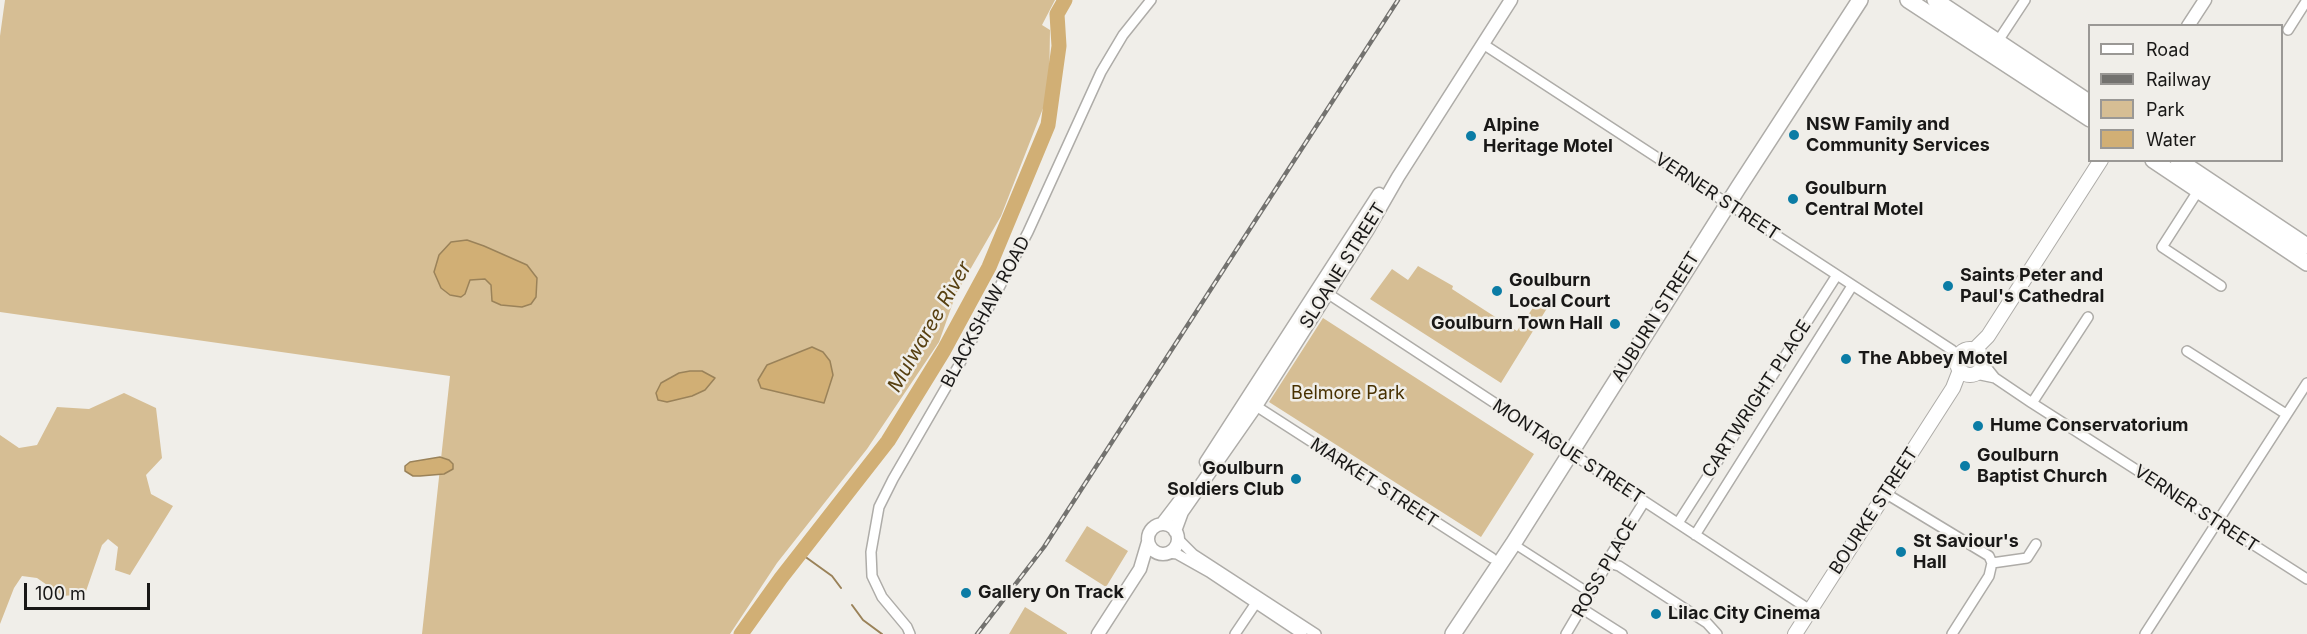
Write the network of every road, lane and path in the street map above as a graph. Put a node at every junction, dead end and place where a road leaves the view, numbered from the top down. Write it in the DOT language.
graph roads {
  1 [pos="1151,0"];
  2 [pos="1503,0"];
  3 [pos="1511,0"];
  4 [pos="1848,0"];
  5 [pos="1860,0"];
  6 [pos="1908,0"];
  7 [pos="1935,0"];
  8 [pos="2025,0"];
  9 [pos="2205,0"];
  10 [pos="2307,0"];
  11 [pos="2189,24"];
  12 [pos="2288,30"];
  13 [pos="1998,41"];
  14 [pos="1484,44"];
  15 [pos="2088,102"];
  16 [pos="2088,118"];
  17 [pos="2099,162"];
  18 [pos="2156,162"];
  19 [pos="2181,162"];
  20 [pos="2198,191"];
  21 [pos="1726,202"];
  22 [pos="2248,206"];
  23 [pos="2307,240"];
  24 [pos="1345,246"];
  25 [pos="2307,246"];
  26 [pos="1332,257"];
  27 [pos="2307,263"];
  28 [pos="1837,275"];
  29 [pos="1852,286"];
  30 [pos="2221,286"];
  31 [pos="1327,293"];
  32 [pos="2088,317"];
  33 [pos="1289,334"];
  34 [pos="2187,351"];
  35 [pos="1968,361"];
  36 [pos="2307,383"];
  37 [pos="2032,403"];
  38 [pos="1256,406"];
  39 [pos="2286,414"];
  40 [pos="1216,448"];
  41 [pos="1568,451"];
  42 [pos="1885,493"];
  43 [pos="1644,502"];
  44 [pos="2216,523"];
  45 [pos="1162,524"];
  46 [pos="1678,524"];
  47 [pos="1176,535"];
  48 [pos="1695,535"];
  49 [pos="1148,542"];
  50 [pos="1514,544"];
  51 [pos="2036,544"];
  52 [pos="1164,553"];
  53 [pos="1492,558"];
  54 [pos="1992,563"];
  55 [pos="1612,564"];
  56 [pos="1140,569"];
  57 [pos="2307,579"];
  58 [pos="1590,594"];
  59 [pos="1257,601"];
  60 [pos="1581,608"];
  61 [pos="1810,610"];
  62 [pos="909,631"];
  63 [pos="1713,632"];
  64 [pos="917,634"];
  65 [pos="1098,634"];
  66 [pos="1235,634"];
  67 [pos="1302,634"];
  68 [pos="1316,634"];
  69 [pos="1444,634"];
  70 [pos="1453,634"];
  71 [pos="1566,634"];
  72 [pos="1622,634"];
  73 [pos="1795,634"];
  74 [pos="1952,634"];
  75 [pos="2145,634"];
  1 -- 62 [label="street, BLACKSHAW ROAD"];
  2 -- 24 [label="street, SLOANE STREET"];
  3 -- 14 [label="street, SLOANE STREET"];
  4 -- 21 [label="main road, AUBURN STREET"];
  5 -- 21 [label="main road, AUBURN STREET"];
  6 -- 16 [label="main road"];
  7 -- 13 [label="main road"];
  8 -- 13 [label="street"];
  9 -- 11 [label="street"];
  10 -- 12 [label="street"];
  13 -- 15 [label="main road"];
  14 -- 21 [label="street, VERNER STREET"];
  14 -- 31 [label="street, SLOANE STREET"];
  17 -- 35 [label="main road, BOURKE STREET"];
  18 -- 20 [label="main road"];
  19 -- 22 [label="main road"];
  20 -- 27 [label="main road"];
  20 -- 30 [label="street"];
  21 -- 28 [label="street, VERNER STREET"];
  21 -- 41 [label="main road, AUBURN STREET"];
  22 -- 23 [label="main road"];
  22 -- 25 [label="main road"];
  24 -- 26 [label="street"];
  24 -- 33 [label="street, SLOANE STREET"];
  28 -- 29 [label="street, VERNER STREET"];
  28 -- 46 [label="street, CARTWRIGHT PLACE"];
  29 -- 35 [label="street, VERNER STREET"];
  29 -- 48 [label="street, CARTWRIGHT PLACE"];
  31 -- 33 [label="street"];
  31 -- 38 [label="street, SLOANE STREET"];
  31 -- 41 [label="street, MONTAGUE STREET"];
  32 -- 37 [label="street"];
  33 -- 40 [label="street, SLOANE STREET"];
  34 -- 39 [label="street"];
  35 -- 37 [label="street, VERNER STREET"];
  35 -- 42 [label="main road, BOURKE STREET"];
  36 -- 39 [label="street"];
  37 -- 44 [label="street, VERNER STREET"];
  38 -- 40 [label="street"];
  38 -- 47 [label="street, SLOANE STREET"];
  38 -- 53 [label="street, MARKET STREET"];
  39 -- 44 [label="street"];
  40 -- 45 [label="street, SLOANE STREET"];
  41 -- 43 [label="street, MONTAGUE STREET"];
  41 -- 50 [label="main road, AUBURN STREET"];
  41 -- 53 [label="main road, AUBURN STREET"];
  42 -- 54 [label="street"];
  42 -- 61 [label="main road, BOURKE STREET"];
  43 -- 46 [label="street, MONTAGUE STREET"];
  43 -- 55 [label="street, ROSS PLACE"];
  44 -- 57 [label="street, VERNER STREET"];
  44 -- 75 [label="street"];
  45 -- 47 [label="street"];
  45 -- 49 [label="street"];
  46 -- 48 [label="street, MONTAGUE STREET"];
  47 -- 52 [label="street"];
  47 -- 59 [label="street"];
  48 -- 61 [label="street, MONTAGUE STREET"];
  49 -- 52 [label="street"];
  49 -- 56 [label="street"];
  50 -- 58 [label="street"];
  50 -- 70 [label="main road, AUBURN STREET"];
  51 -- 54 [label="street"];
  52 -- 56 [label="street"];
  52 -- 59 [label="street"];
  53 -- 69 [label="main road, AUBURN STREET"];
  54 -- 74 [label="street"];
  55 -- 58 [label="street, ROSS PLACE"];
  55 -- 63 [label="street"];
  56 -- 65 [label="street"];
  58 -- 60 [label="street, ROSS PLACE"];
  59 -- 66 [label="street"];
  59 -- 67 [label="street"];
  59 -- 68 [label="street"];
  60 -- 71 [label="street, ROSS PLACE"];
  60 -- 72 [label="street"];
  61 -- 73 [label="main road, BOURKE STREET"];
  62 -- 64 [label="street, BLACKSHAW ROAD"];
}
